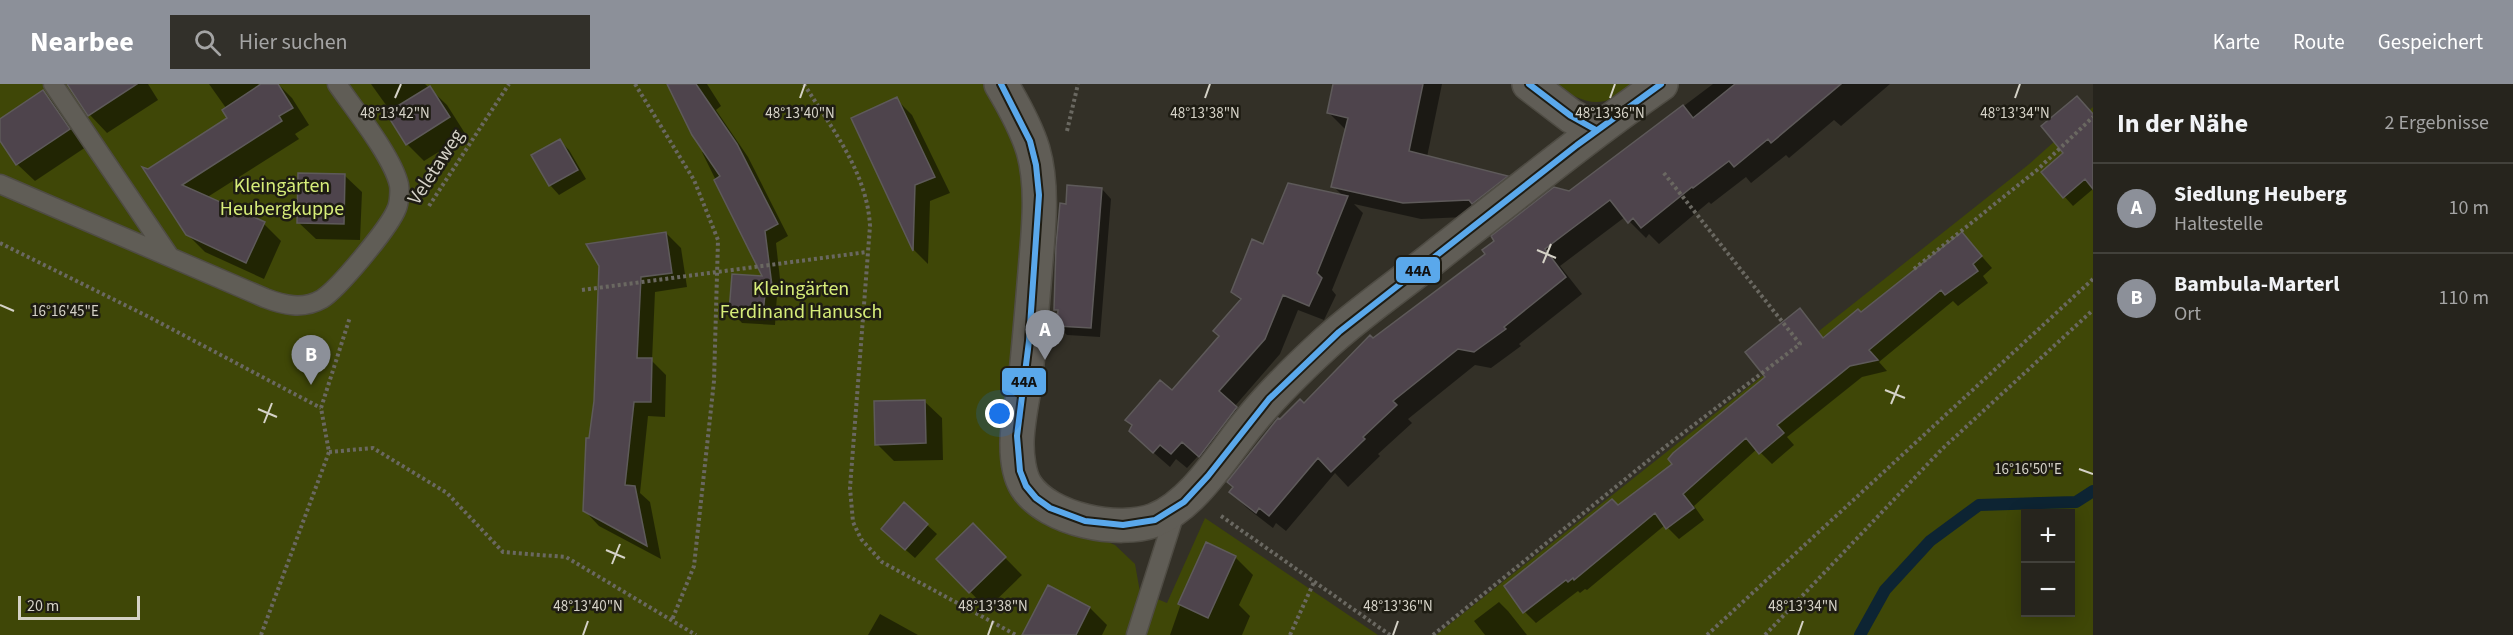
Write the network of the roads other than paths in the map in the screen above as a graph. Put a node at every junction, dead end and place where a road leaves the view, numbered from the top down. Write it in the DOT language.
graph roads {
  1 [pos="53,84"];
  2 [pos="337,84"];
  3 [pos="1001,84"];
  4 [pos="1529,84"];
  5 [pos="1661,84"];
  6 [pos="1596,130"];
  7 [pos="0,184"];
  8 [pos="170,257"];
  9 [pos="1184,502"];
  10 [pos="1136,635"];
  1 -- 8 [label="lane"];
  2 -- 8 [label="lane"];
  3 -- 9 [label="street"];
  4 -- 6 [label="street"];
  5 -- 6 [label="street"];
  6 -- 9 [label="street"];
  7 -- 8 [label="lane"];
  9 -- 10 [label="lane"];
}
